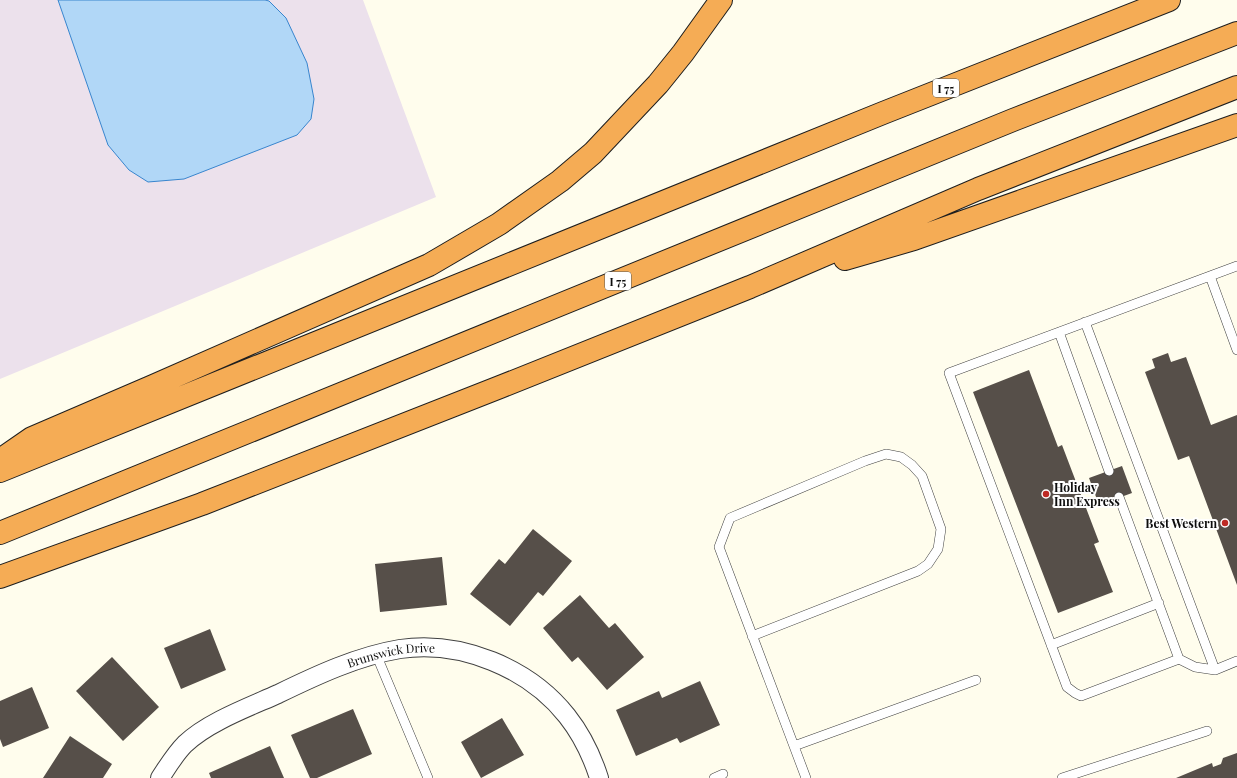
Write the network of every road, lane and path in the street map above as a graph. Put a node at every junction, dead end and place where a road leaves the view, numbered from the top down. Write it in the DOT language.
graph roads {
  1 [pos="721,0"];
  2 [pos="1169,0"];
  3 [pos="1237,33"];
  4 [pos="1237,87"];
  5 [pos="1237,125"];
  6 [pos="1237,266"];
  7 [pos="1210,276"];
  8 [pos="750,287"];
  9 [pos="1085,322"];
  10 [pos="1059,332"];
  11 [pos="1237,350"];
  12 [pos="0,460"];
  13 [pos="0,471"];
  14 [pos="1109,471"];
  15 [pos="1119,497"];
  16 [pos="0,533"];
  17 [pos="0,577"];
  18 [pos="1159,603"];
  19 [pos="752,636"];
  20 [pos="1051,646"];
  21 [pos="376,654"];
  22 [pos="1179,659"];
  23 [pos="1237,662"];
  24 [pos="1215,670"];
  25 [pos="976,680"];
  26 [pos="1207,731"];
  27 [pos="794,746"];
  28 [pos="160,778"];
  29 [pos="428,778"];
  30 [pos="599,778"];
  31 [pos="806,778"];
  32 [pos="1062,778"];
  1 -- 12 [label="highway"];
  2 -- 13 [label="highway, I 75"];
  3 -- 16 [label="highway, I 75"];
  4 -- 8 [label="highway"];
  5 -- 8 [label="highway"];
  6 -- 7 [label="lane"];
  7 -- 9 [label="lane"];
  7 -- 11 [label="lane"];
  8 -- 17 [label="highway"];
  9 -- 10 [label="lane"];
  9 -- 24 [label="lane"];
  10 -- 14 [label="lane"];
  10 -- 20 [label="lane"];
  15 -- 18 [label="lane"];
  18 -- 20 [label="lane"];
  18 -- 22 [label="lane"];
  19 -- 19 [label="lane"];
  19 -- 27 [label="lane"];
  20 -- 22 [label="lane"];
  21 -- 28 [label="street, Brunswick Drive"];
  21 -- 29 [label="lane"];
  21 -- 30 [label="street, Brunswick Drive"];
  22 -- 24 [label="lane"];
  23 -- 24 [label="lane"];
  25 -- 27 [label="lane"];
  26 -- 32 [label="lane"];
  27 -- 31 [label="lane"];
}
